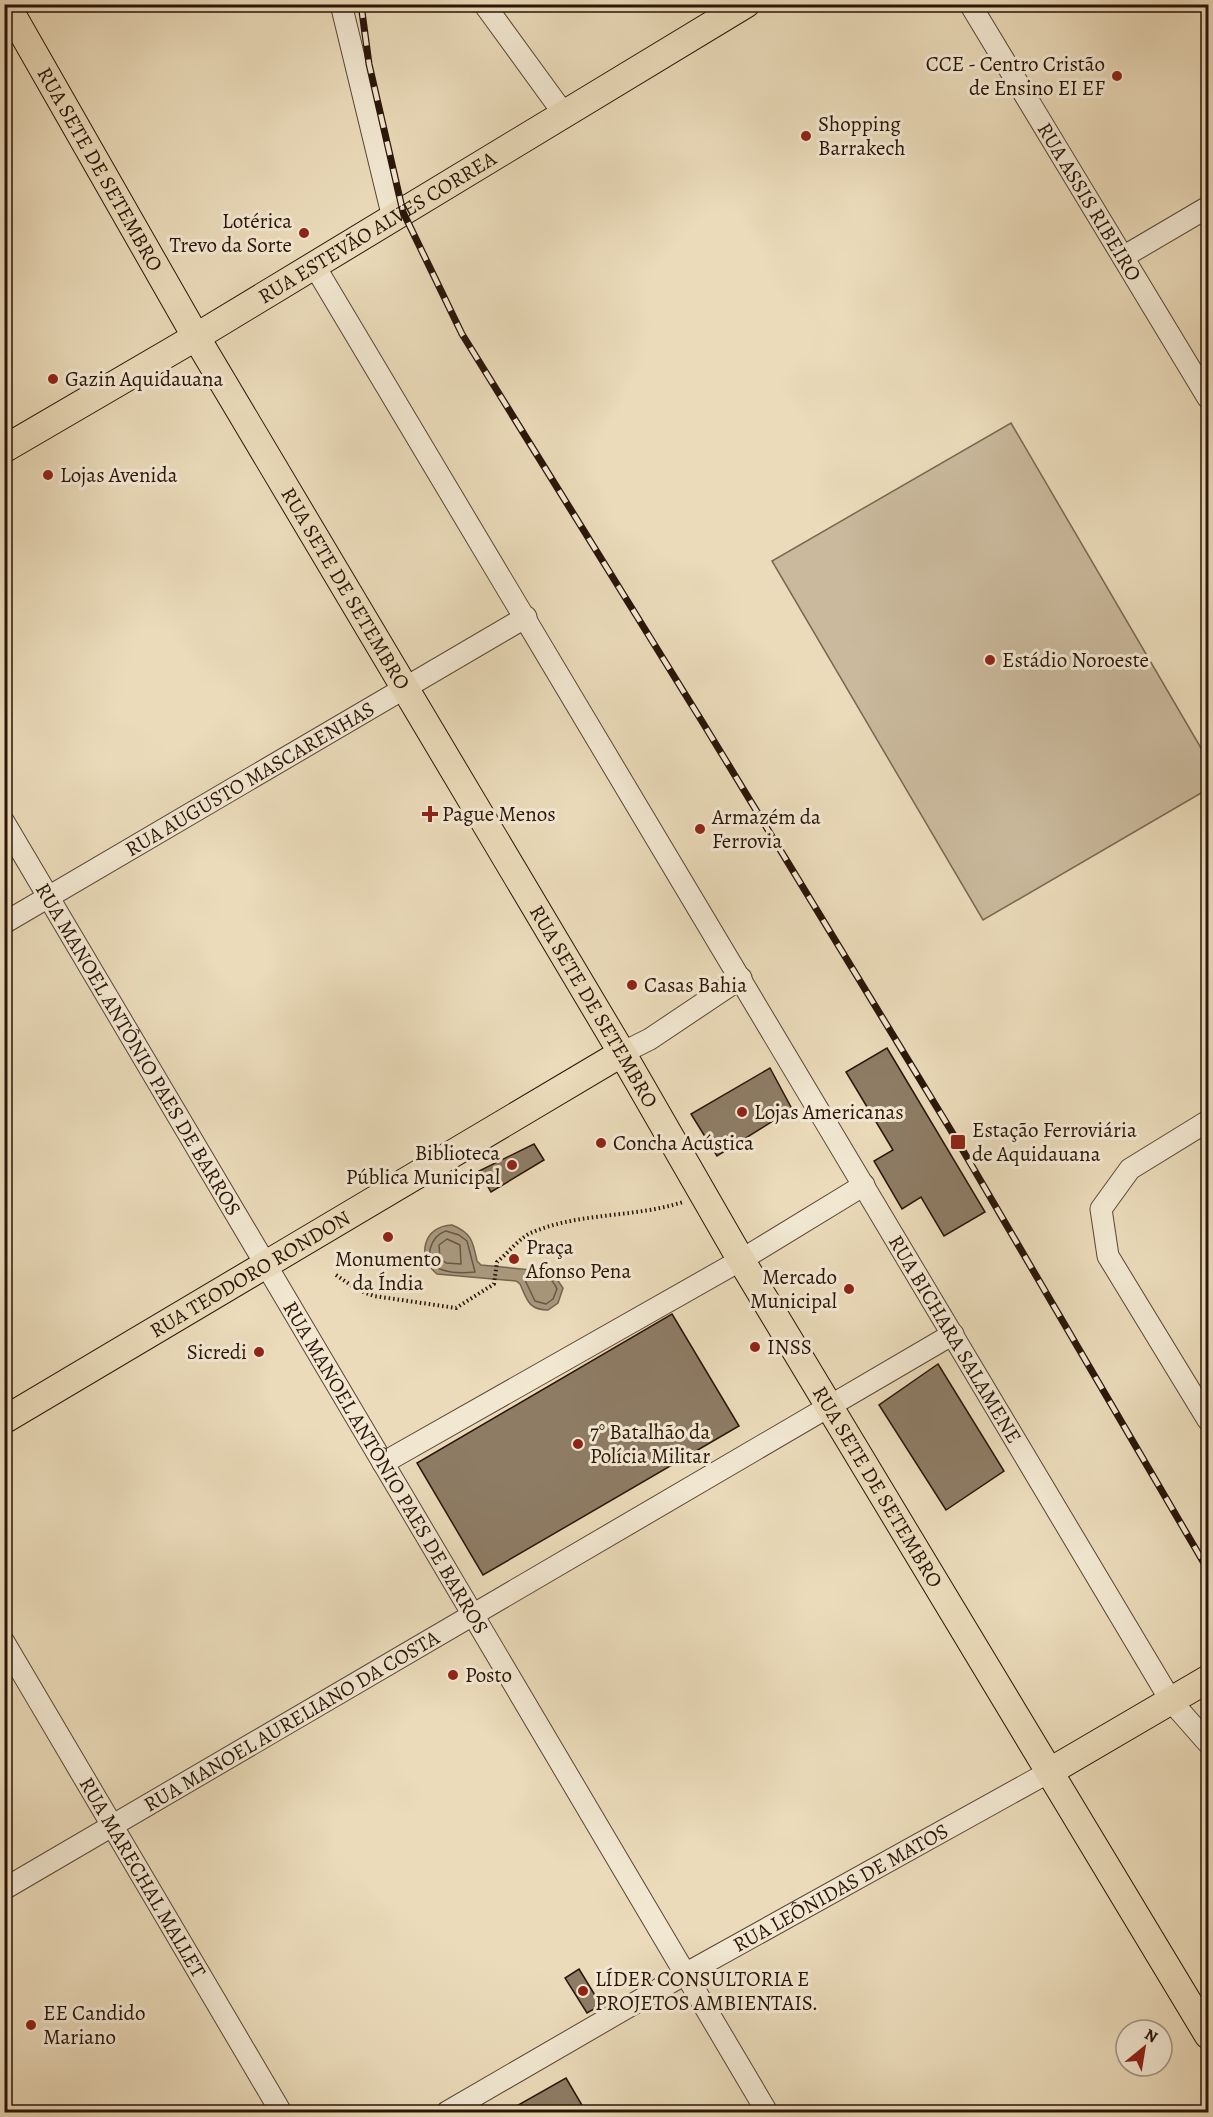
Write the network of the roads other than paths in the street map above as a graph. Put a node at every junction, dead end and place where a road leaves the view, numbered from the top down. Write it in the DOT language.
graph roads {
  1 [pos="6,4"];
  2 [pos="341,4"];
  3 [pos="484,4"];
  4 [pos="746,4"];
  5 [pos="970,4"];
  6 [pos="564,114"];
  7 [pos="1209,207"];
  8 [pos="393,218"];
  9 [pos="1123,257"];
  10 [pos="314,265"];
  11 [pos="196,337"];
  12 [pos="1209,398"];
  13 [pos="4,448"];
  14 [pos="526,616"];
  15 [pos="405,688"];
  16 [pos="4,822"];
  17 [pos="50,897"];
  18 [pos="4,923"];
  19 [pos="741,978"];
  20 [pos="622,1053"];
  21 [pos="1209,1121"];
  22 [pos="864,1185"];
  23 [pos="741,1260"];
  24 [pos="265,1265"];
  25 [pos="953,1334"];
  26 [pos="830,1404"];
  27 [pos="4,1420"];
  28 [pos="1209,1420"];
  29 [pos="383,1463"];
  30 [pos="472,1614"];
  31 [pos="4,1642"];
  32 [pos="1209,1679"];
  33 [pos="1171,1701"];
  34 [pos="1209,1743"];
  35 [pos="1049,1772"];
  36 [pos="112,1824"];
  37 [pos="4,1889"];
  38 [pos="685,1974"];
  39 [pos="1209,2035"];
  40 [pos="281,2112"];
  41 [pos="447,2112"];
  42 [pos="767,2112"];
  1 -- 11 [label="main road, RUA SETE DE SETEMBRO"];
  2 -- 8 [label="street"];
  3 -- 6 [label="street"];
  4 -- 6 [label="main road, RUA ESTEVÃO ALVES CORREA"];
  5 -- 9 [label="street, RUA ASSIS RIBEIRO"];
  6 -- 8 [label="main road, RUA ESTEVÃO ALVES CORREA"];
  7 -- 9 [label="street"];
  8 -- 10 [label="main road, RUA ESTEVÃO ALVES CORREA"];
  9 -- 12 [label="street, RUA ASSIS RIBEIRO"];
  10 -- 11 [label="main road, RUA ESTEVÃO ALVES CORREA"];
  10 -- 14 [label="street, RUA BICHARA SALAMENE"];
  11 -- 13 [label="main road, RUA ESTEVÃO ALVES CORREA"];
  11 -- 15 [label="main road, RUA SETE DE SETEMBRO"];
  14 -- 15 [label="street, RUA AUGUSTO MASCARENHAS"];
  14 -- 19 [label="street, RUA BICHARA SALAMENE"];
  15 -- 17 [label="street, RUA AUGUSTO MASCARENHAS"];
  15 -- 20 [label="main road, RUA SETE DE SETEMBRO"];
  16 -- 17 [label="street, RUA MANOEL ANTÔNIO PAES DE BARROS"];
  17 -- 18 [label="street, RUA AUGUSTO MASCARENHAS"];
  17 -- 24 [label="street, RUA MANOEL ANTÔNIO PAES DE BARROS"];
  19 -- 20 [label="street, RUA TEODORO RONDON"];
  19 -- 22 [label="street, RUA BICHARA SALAMENE"];
  20 -- 23 [label="main road, RUA SETE DE SETEMBRO"];
  20 -- 24 [label="main road, RUA TEODORO RONDON"];
  21 -- 28 [label="street"];
  22 -- 23 [label="street"];
  22 -- 25 [label="street, RUA BICHARA SALAMENE"];
  23 -- 26 [label="main road, RUA SETE DE SETEMBRO"];
  23 -- 29 [label="street"];
  24 -- 27 [label="main road, RUA TEODORO RONDON"];
  24 -- 29 [label="street, RUA MANOEL ANTÔNIO PAES DE BARROS"];
  25 -- 26 [label="street, RUA MANOEL AURELIANO DA COSTA"];
  25 -- 33 [label="street, RUA BICHARA SALAMENE"];
  26 -- 30 [label="street, RUA MANOEL AURELIANO DA COSTA"];
  26 -- 35 [label="main road, RUA SETE DE SETEMBRO"];
  29 -- 30 [label="street, RUA MANOEL ANTÔNIO PAES DE BARROS"];
  30 -- 36 [label="street, RUA MANOEL AURELIANO DA COSTA"];
  30 -- 38 [label="street, RUA MANOEL ANTÔNIO PAES DE BARROS"];
  31 -- 36 [label="street, RUA MARECHAL MALLET"];
  32 -- 33 [label="main road"];
  33 -- 34 [label="street, RUA BICHARA SALAMENE"];
  33 -- 35 [label="main road"];
  35 -- 38 [label="street, RUA LEÔNIDAS DE MATOS"];
  35 -- 39 [label="main road, RUA SETE DE SETEMBRO"];
  36 -- 37 [label="street, RUA MANOEL AURELIANO DA COSTA"];
  36 -- 40 [label="street, RUA MARECHAL MALLET"];
  38 -- 41 [label="street, RUA LEÔNIDAS DE MATOS"];
  38 -- 42 [label="street, RUA MANOEL ANTÔNIO PAES DE BARROS"];
}
